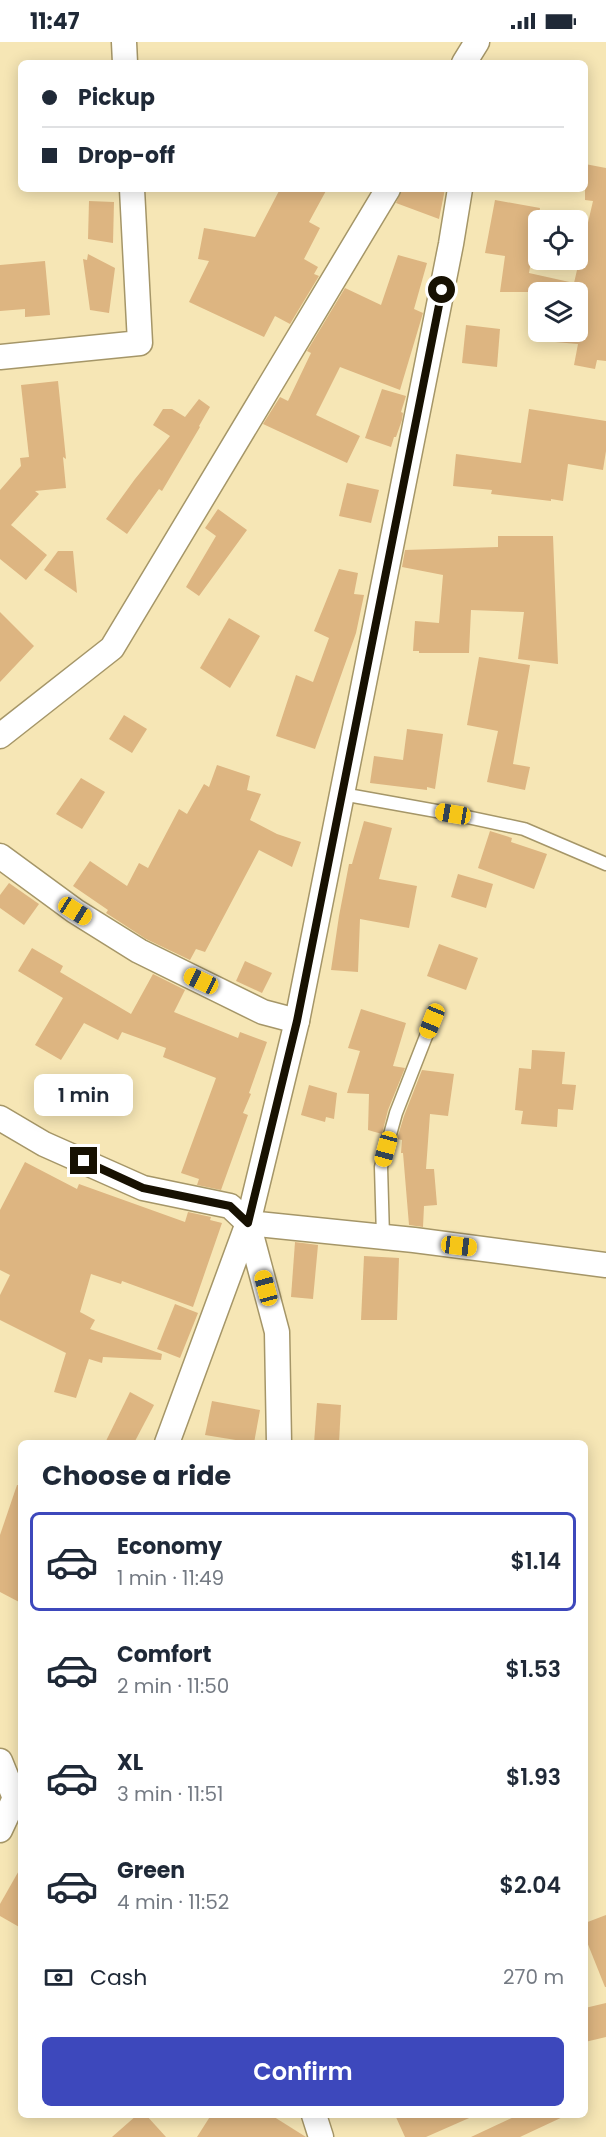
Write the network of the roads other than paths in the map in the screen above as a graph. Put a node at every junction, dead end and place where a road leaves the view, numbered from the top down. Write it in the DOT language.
graph roads {
  1 [pos="124,42"];
  2 [pos="477,42"];
  3 [pos="484,42"];
  4 [pos="125,60"];
  5 [pos="466,60"];
  6 [pos="481,60"];
  7 [pos="132,192"];
  8 [pos="386,192"];
  9 [pos="460,192"];
  10 [pos="0,357"];
  11 [pos="0,736"];
  12 [pos="342,794"];
  13 [pos="0,856"];
  14 [pos="606,864"];
  15 [pos="297,1021"];
  16 [pos="432,1021"];
  17 [pos="0,1118"];
  18 [pos="248,1223"];
  19 [pos="383,1237"];
  20 [pos="606,1265"];
  21 [pos="168,1440"];
  22 [pos="279,1440"];
  23 [pos="0,1761"];
  24 [pos="18,1794"];
  25 [pos="18,1798"];
  26 [pos="0,1830"];
  27 [pos="315,2118"];
  28 [pos="321,2137"];
  1 -- 4 [label="street"];
  2 -- 5 [label="street"];
  3 -- 6 [label="street"];
  7 -- 10 [label="street"];
  8 -- 11 [label="street"];
  9 -- 12 [label="street"];
  12 -- 14 [label="lane"];
  12 -- 15 [label="street"];
  13 -- 15 [label="street"];
  15 -- 18 [label="street"];
  16 -- 19 [label="lane"];
  17 -- 18 [label="street"];
  18 -- 19 [label="street"];
  18 -- 21 [label="street"];
  18 -- 22 [label="street"];
  19 -- 20 [label="street"];
  23 -- 24 [label="street"];
  25 -- 26 [label="street"];
  27 -- 28 [label="street"];
}
